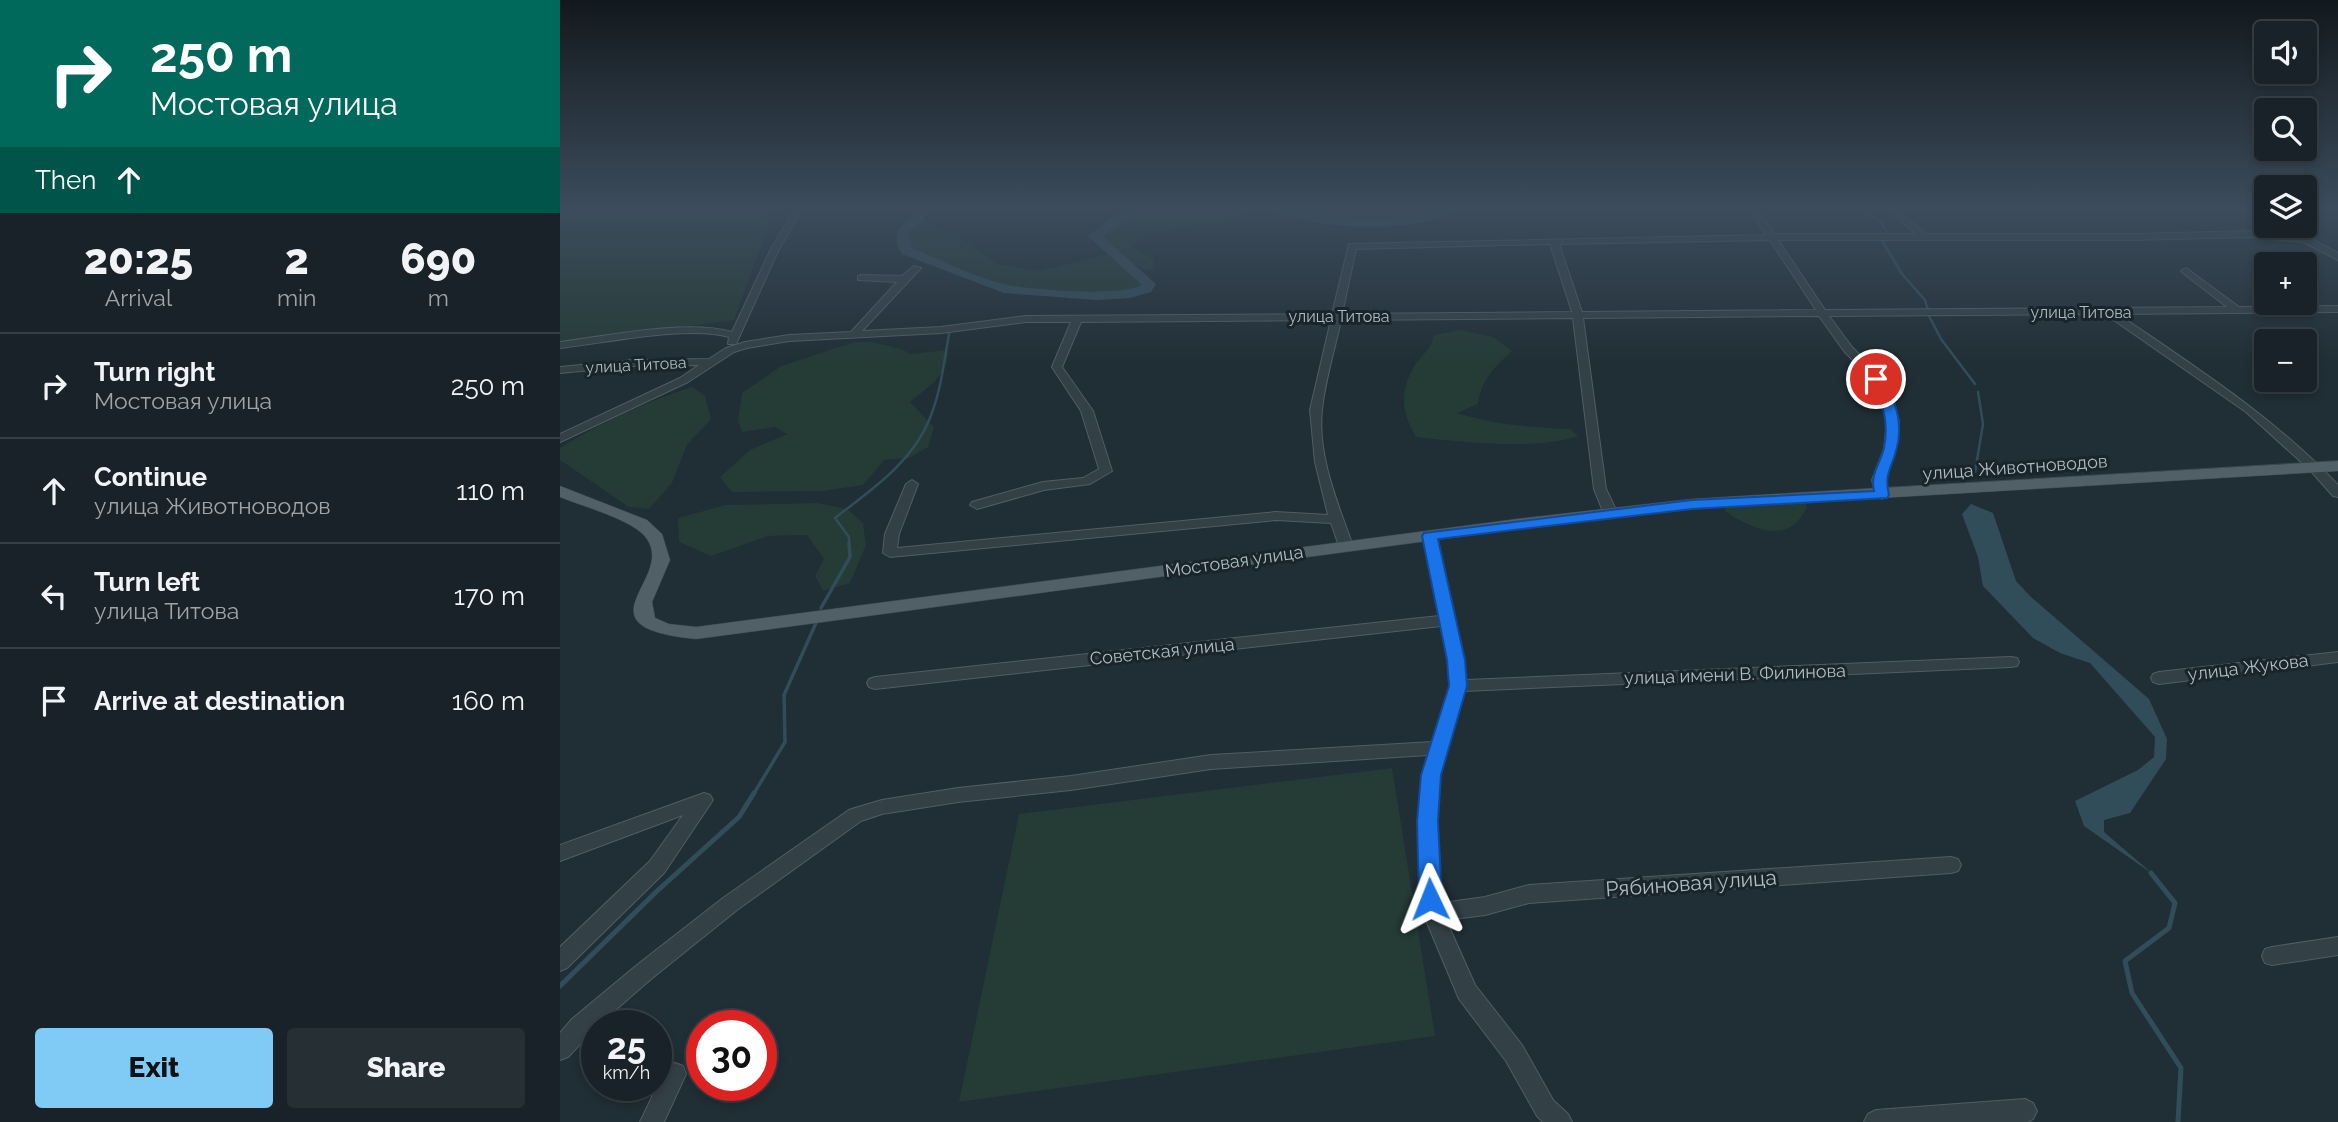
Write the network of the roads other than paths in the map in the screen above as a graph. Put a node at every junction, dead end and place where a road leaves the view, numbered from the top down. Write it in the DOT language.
graph roads {
  1 [pos="772,260"];
  2 [pos="1349,260"];
  3 [pos="1560,260"];
  4 [pos="1787,260"];
  5 [pos="917,268"];
  6 [pos="2186,271"];
  7 [pos="861,278"];
  8 [pos="904,279"];
  9 [pos="2338,309"];
  10 [pos="2236,310"];
  11 [pos="2109,312"];
  12 [pos="1823,314"];
  13 [pos="1578,315"];
  14 [pos="1337,316"];
  15 [pos="1078,318"];
  16 [pos="855,333"];
  17 [pos="733,335"];
  18 [pos="560,345"];
  19 [pos="730,350"];
  20 [pos="713,362"];
  21 [pos="560,370"];
  22 [pos="560,438"];
  23 [pos="2338,466"];
  24 [pos="2315,467"];
  25 [pos="912,484"];
  26 [pos="560,491"];
  27 [pos="2338,493"];
  28 [pos="1882,495"];
  29 [pos="976,505"];
  30 [pos="1611,514"];
  31 [pos="1336,519"];
  32 [pos="1430,536"];
  33 [pos="1346,547"];
  34 [pos="1448,620"];
  35 [pos="2338,657"];
  36 [pos="2011,662"];
  37 [pos="2159,678"];
  38 [pos="875,683"];
  39 [pos="1458,686"];
  40 [pos="1438,748"];
  41 [pos="560,853"];
  42 [pos="1951,865"];
  43 [pos="1433,912"];
  44 [pos="2338,946"];
  45 [pos="2272,956"];
  46 [pos="560,961"];
  47 [pos="560,1049"];
  48 [pos="675,1074"];
  49 [pos="2025,1111"];
  50 [pos="652,1122"];
  51 [pos="1560,1122"];
  52 [pos="1875,1122"];
  1 -- 17 [label="street"];
  2 -- 14 [label="street"];
  3 -- 13 [label="street"];
  4 -- 12 [label="street"];
  5 -- 8 [label="street"];
  6 -- 10 [label="street"];
  7 -- 8 [label="street"];
  8 -- 16 [label="street"];
  9 -- 10 [label="street, улица Титова"];
  10 -- 11 [label="street, улица Титова"];
  11 -- 12 [label="street, улица Титова"];
  11 -- 24 [label="street"];
  12 -- 13 [label="street, улица Титова"];
  12 -- 28 [label="street"];
  13 -- 14 [label="street, улица Титова"];
  13 -- 30 [label="street"];
  14 -- 15 [label="street, улица Титова"];
  14 -- 31 [label="street"];
  15 -- 16 [label="street, улица Титова"];
  15 -- 29 [label="street"];
  16 -- 19 [label="street, улица Титова"];
  17 -- 18 [label="street"];
  17 -- 19 [label="street"];
  19 -- 20 [label="street"];
  20 -- 21 [label="street, улица Титова"];
  20 -- 22 [label="street"];
  23 -- 24 [label="main road, улица Животноводов"];
  24 -- 27 [label="street"];
  24 -- 28 [label="main road, улица Животноводов"];
  25 -- 31 [label="street, Мостовая улица"];
  26 -- 33 [label="main road, Мостовая улица"];
  28 -- 30 [label="main road, улица Животноводов"];
  30 -- 32 [label="main road, Мостовая улица"];
  31 -- 33 [label="street"];
  32 -- 33 [label="main road, Мостовая улица"];
  32 -- 34 [label="street"];
  34 -- 38 [label="street, Советская улица"];
  34 -- 39 [label="street"];
  35 -- 37 [label="street, улица Жукова"];
  36 -- 39 [label="street, улица имени В. Филинова"];
  39 -- 40 [label="street"];
  40 -- 43 [label="street"];
  40 -- 47 [label="street"];
  41 -- 46 [label="street"];
  42 -- 43 [label="street, Рябиновая улица"];
  43 -- 51 [label="street"];
  44 -- 45 [label="street"];
  48 -- 50 [label="street"];
  49 -- 52 [label="street"];
}
